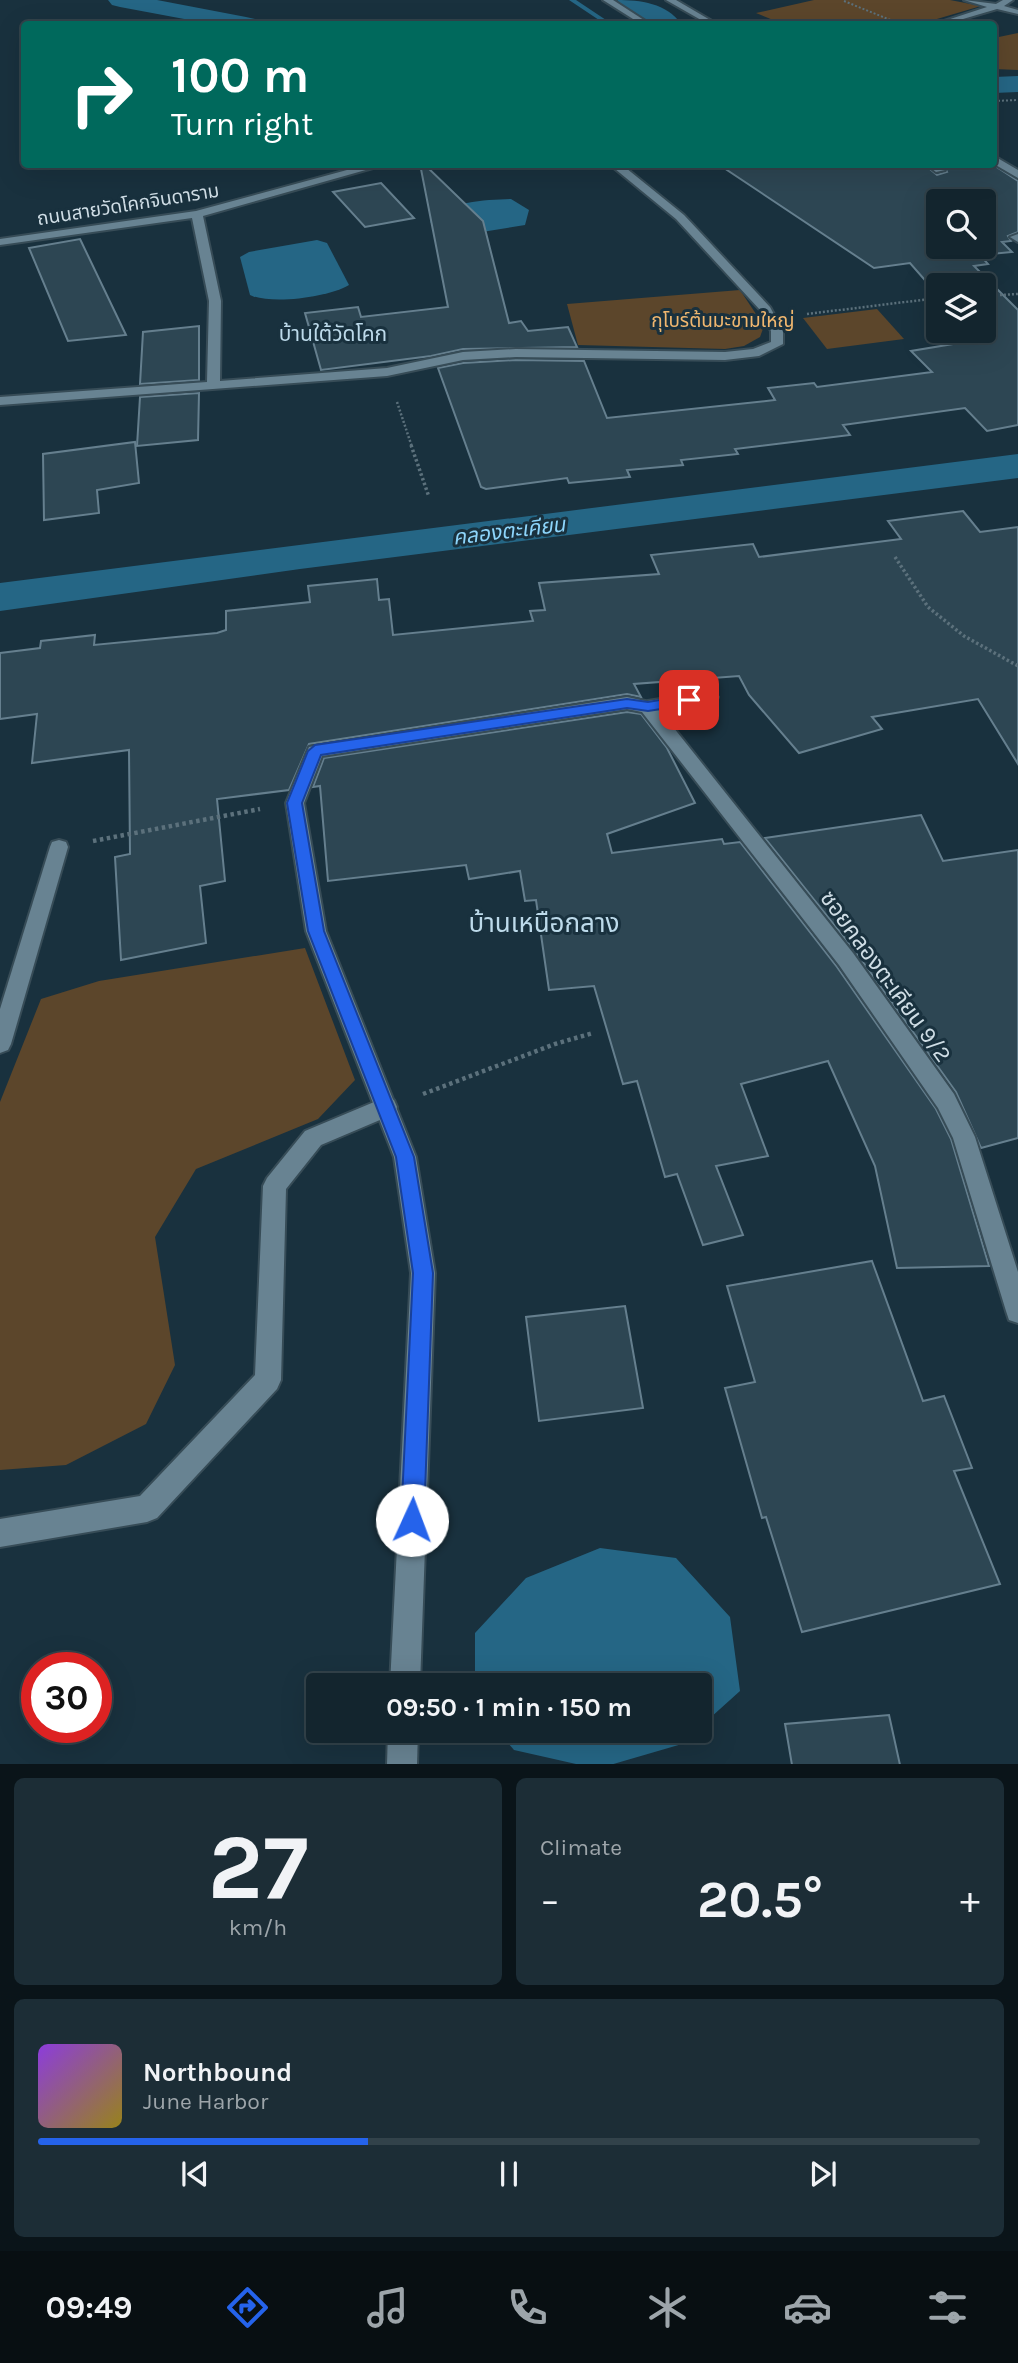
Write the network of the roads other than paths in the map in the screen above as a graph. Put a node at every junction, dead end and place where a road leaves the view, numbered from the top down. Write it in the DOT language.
graph roads {
  1 [pos="607,0"];
  2 [pos="670,0"];
  3 [pos="968,0"];
  4 [pos="1009,0"];
  5 [pos="999,6"];
  6 [pos="1018,12"];
  7 [pos="641,21"];
  8 [pos="708,21"];
  9 [pos="949,21"];
  10 [pos="997,161"];
  11 [pos="367,168"];
  12 [pos="619,168"];
  13 [pos="1018,175"];
  14 [pos="197,214"];
  15 [pos="0,242"];
  16 [pos="213,385"];
  17 [pos="0,401"];
  18 [pos="710,697"];
  19 [pos="648,707"];
  20 [pos="315,751"];
  21 [pos="60,847"];
  22 [pos="0,1044"];
  23 [pos="386,1107"];
  24 [pos="1018,1311"];
  25 [pos="0,1533"];
  26 [pos="406,1673"];
  27 [pos="403,1743"];
  28 [pos="402,1764"];
  1 -- 7 [label="street"];
  2 -- 8 [label="street"];
  3 -- 5 [label="street"];
  4 -- 5 [label="street"];
  5 -- 6 [label="street"];
  5 -- 9 [label="street"];
  10 -- 13 [label="street"];
  11 -- 14 [label="street, ถนนสายวัดโคกจินดาราม"];
  12 -- 16 [label="street"];
  14 -- 15 [label="street, ถนนสายวัดโคกจินดาราม"];
  14 -- 16 [label="street"];
  16 -- 17 [label="street"];
  18 -- 19 [label="street"];
  19 -- 20 [label="street"];
  19 -- 24 [label="street, ซอยคลองตะเคียน 9/2"];
  20 -- 23 [label="street"];
  21 -- 22 [label="street"];
  23 -- 25 [label="street"];
  23 -- 26 [label="street"];
  27 -- 28 [label="street"];
}
